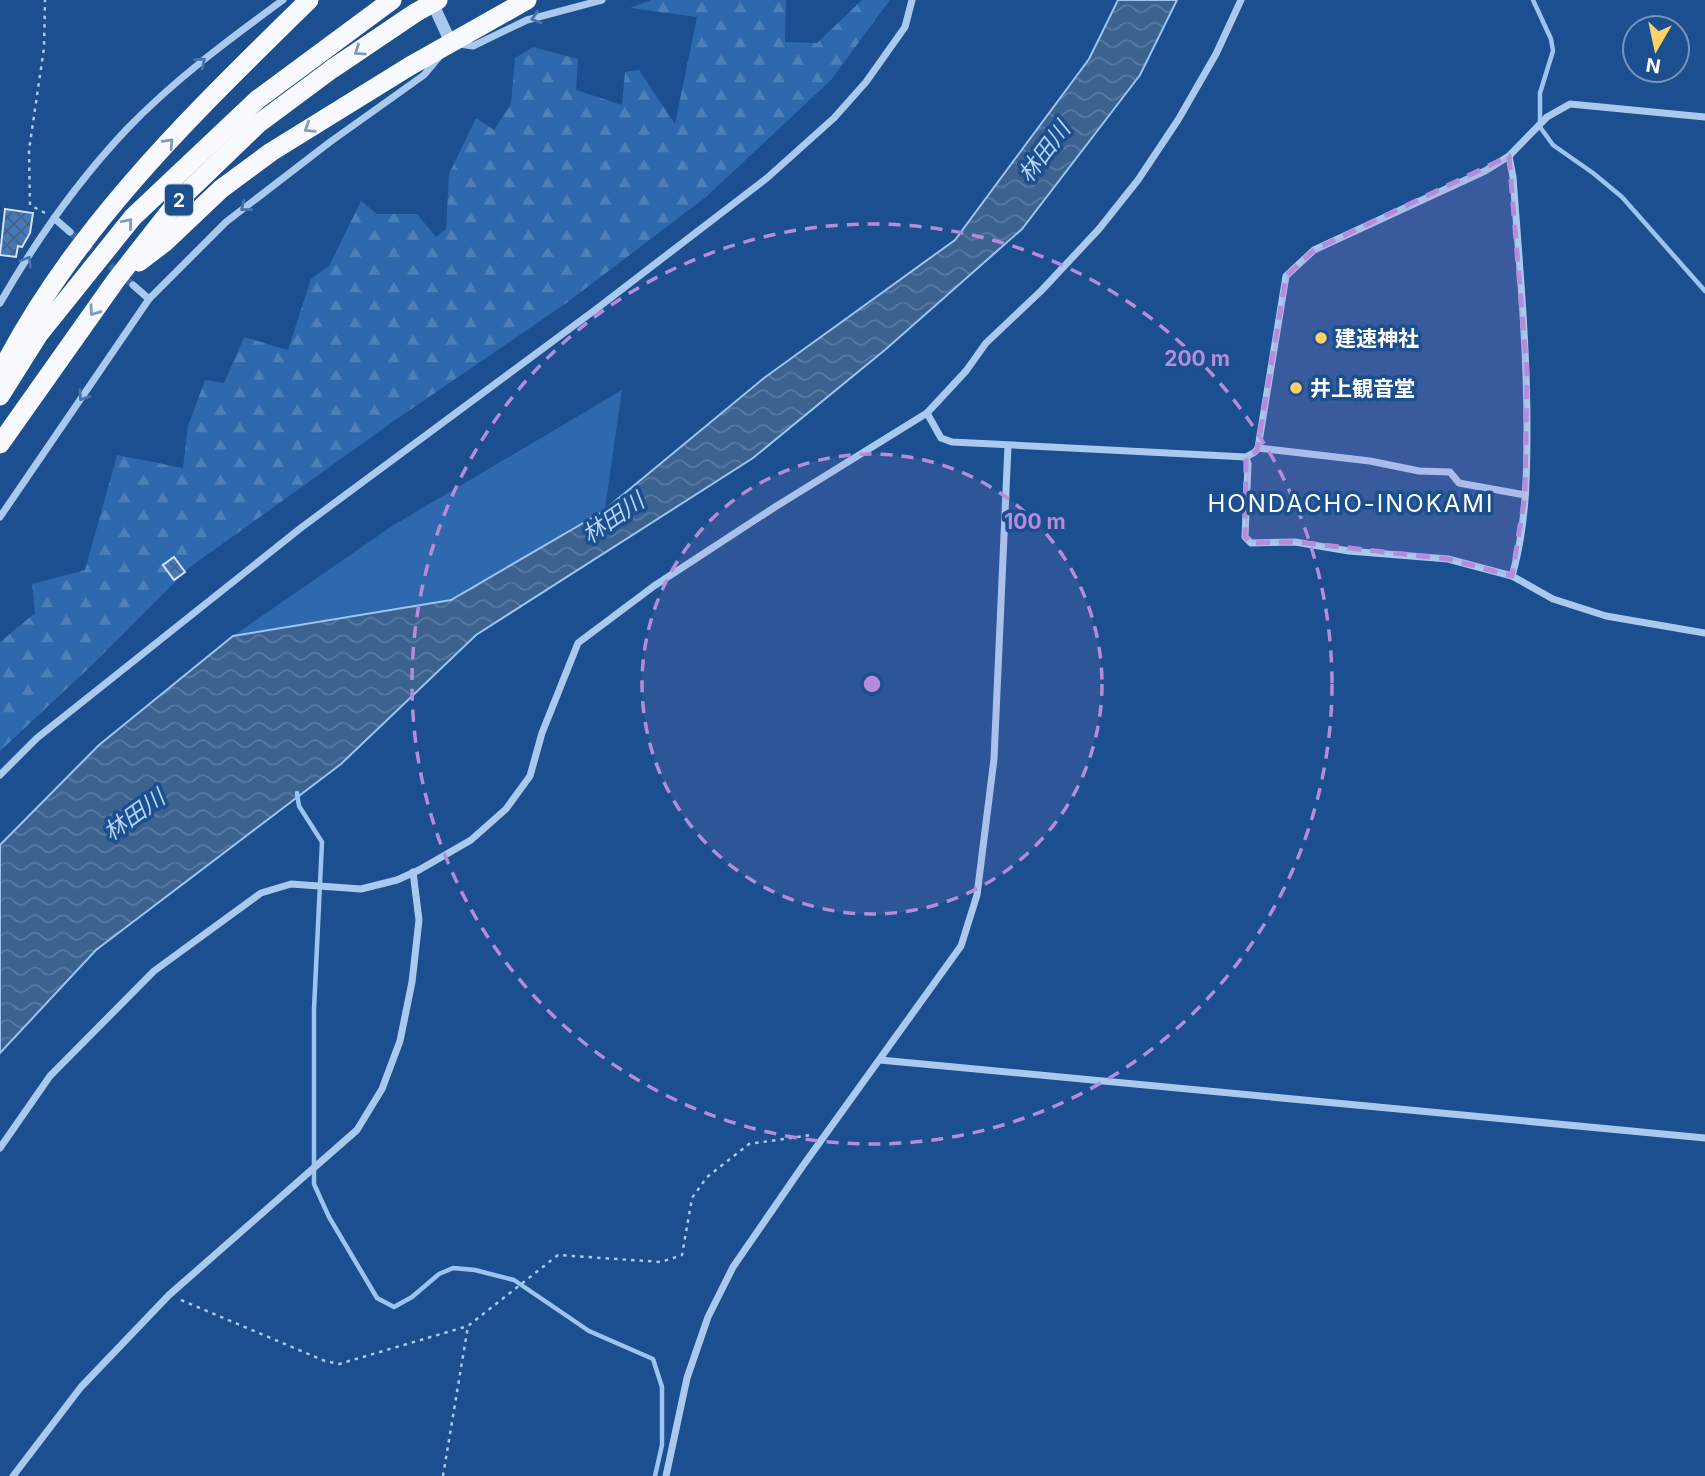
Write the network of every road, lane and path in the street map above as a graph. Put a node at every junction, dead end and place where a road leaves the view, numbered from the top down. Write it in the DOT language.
graph roads {
  1 [pos="45,0"];
  2 [pos="283,0"];
  3 [pos="309,0"];
  4 [pos="392,0"];
  5 [pos="431,0"];
  6 [pos="438,0"];
  7 [pos="527,0"];
  8 [pos="602,0"];
  9 [pos="912,0"];
  10 [pos="1241,0"];
  11 [pos="451,43"];
  12 [pos="1705,117"];
  13 [pos="1509,156"];
  14 [pos="54,218"];
  15 [pos="70,232"];
  16 [pos="124,282"];
  17 [pos="149,299"];
  18 [pos="0,303"];
  19 [pos="0,375"];
  20 [pos="0,396"];
  21 [pos="928,413"];
  22 [pos="0,444"];
  23 [pos="1008,446"];
  24 [pos="1258,448"];
  25 [pos="1246,457"];
  26 [pos="1525,495"];
  27 [pos="0,517"];
  28 [pos="1512,576"];
  29 [pos="1705,634"];
  30 [pos="0,775"];
  31 [pos="413,872"];
  32 [pos="880,1060"];
  33 [pos="825,1134"];
  34 [pos="1705,1138"];
  35 [pos="0,1148"];
  36 [pos="169,1295"];
  37 [pos="468,1326"];
  38 [pos="13,1476"];
  39 [pos="443,1476"];
  40 [pos="666,1476"];
  1 -- 14 [label="path"];
  14 -- 2 [label="street, one-way"];
  19 -- 3 [label="highway, one-way"];
  20 -- 4 [label="highway, 2, one-way"];
  5 -- 11 [label="street"];
  6 -- 16 [label="highway, 2, one-way, bridge"];
  7 -- 11 [label="highway"];
  8 -- 11 [label="street, one-way"];
  9 -- 30 [label="street"];
  10 -- 21 [label="street"];
  11 -- 16 [label="highway, one-way"];
  11 -- 17 [label="street, one-way"];
  12 -- 13 [label="street"];
  13 -- 24 [label="street"];
  13 -- 26 [label="street"];
  14 -- 15 [label="street"];
  18 -- 14 [label="street, one-way"];
  16 -- 17 [label="street"];
  16 -- 22 [label="highway, 2, one-way"];
  17 -- 27 [label="street, one-way"];
  21 -- 23 [label="street"];
  21 -- 31 [label="street"];
  23 -- 25 [label="street"];
  23 -- 32 [label="street"];
  24 -- 25 [label="street"];
  24 -- 26 [label="street"];
  25 -- 28 [label="street"];
  26 -- 28 [label="street"];
  28 -- 29 [label="street"];
  31 -- 35 [label="street"];
  31 -- 36 [label="street"];
  32 -- 33 [label="street"];
  32 -- 34 [label="street"];
  33 -- 37 [label="path"];
  33 -- 40 [label="street"];
  36 -- 37 [label="path"];
  36 -- 38 [label="street"];
  37 -- 39 [label="path"];
}
